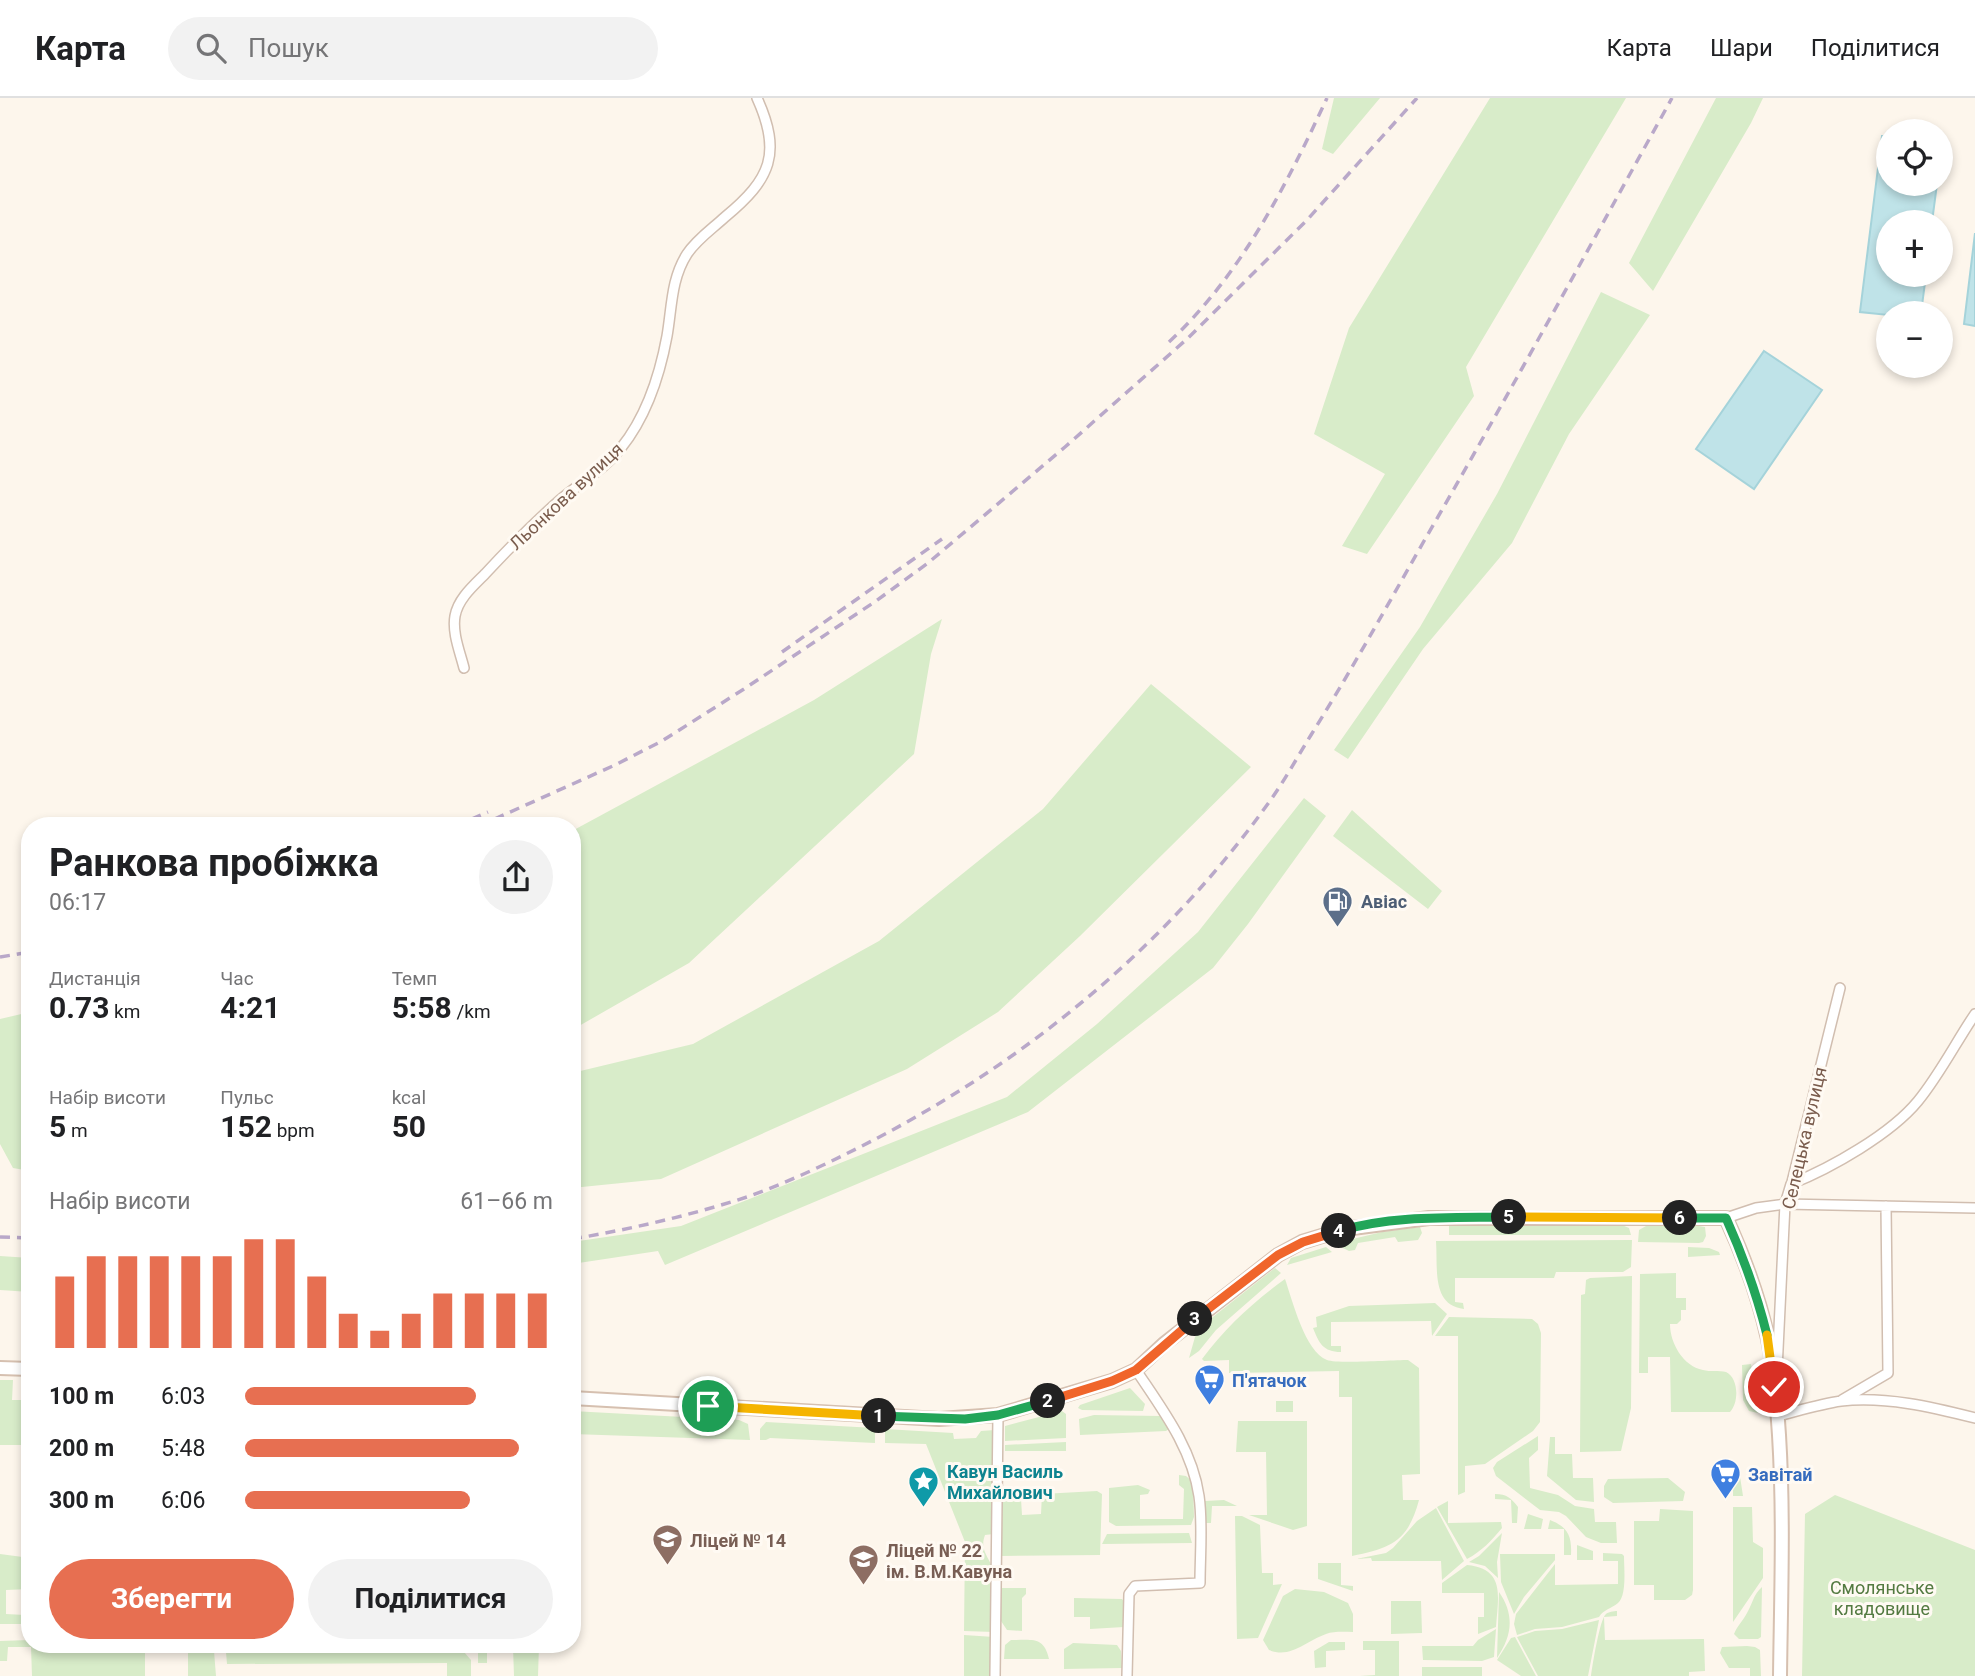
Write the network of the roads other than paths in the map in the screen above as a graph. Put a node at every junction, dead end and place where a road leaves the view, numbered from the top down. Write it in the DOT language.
graph roads {
  1 [pos="757,98"];
  2 [pos="464,668"];
  3 [pos="1840,988"];
  4 [pos="1975,1014"];
  5 [pos="1791,1184"];
  6 [pos="1785,1204"];
  7 [pos="1886,1206"];
  8 [pos="1975,1208"];
  9 [pos="1726,1218"];
  10 [pos="0,1368"];
  11 [pos="21,1369"];
  12 [pos="1136,1370"];
  13 [pos="581,1399"];
  14 [pos="1841,1401"];
  15 [pos="998,1415"];
  16 [pos="1778,1416"];
  17 [pos="1975,1418"];
  18 [pos="996,1676"];
  19 [pos="1127,1676"];
  20 [pos="1780,1676"];
  1 -- 2 [label="street, Льонкова вулиця"];
  3 -- 5 [label="street, Селецька вулиця"];
  4 -- 5 [label="street"];
  5 -- 6 [label="street, Селецька вулиця"];
  6 -- 7 [label="street"];
  6 -- 9 [label="street"];
  6 -- 16 [label="street, Селецька вулиця"];
  7 -- 8 [label="street"];
  7 -- 14 [label="street"];
  9 -- 12 [label="street"];
  9 -- 16 [label="street, Селецька вулиця"];
  10 -- 11 [label="street"];
  12 -- 15 [label="street"];
  12 -- 19 [label="street"];
  13 -- 15 [label="street"];
  14 -- 16 [label="street"];
  14 -- 17 [label="street"];
  15 -- 18 [label="street"];
  16 -- 20 [label="street, Селецька вулиця"];
}
